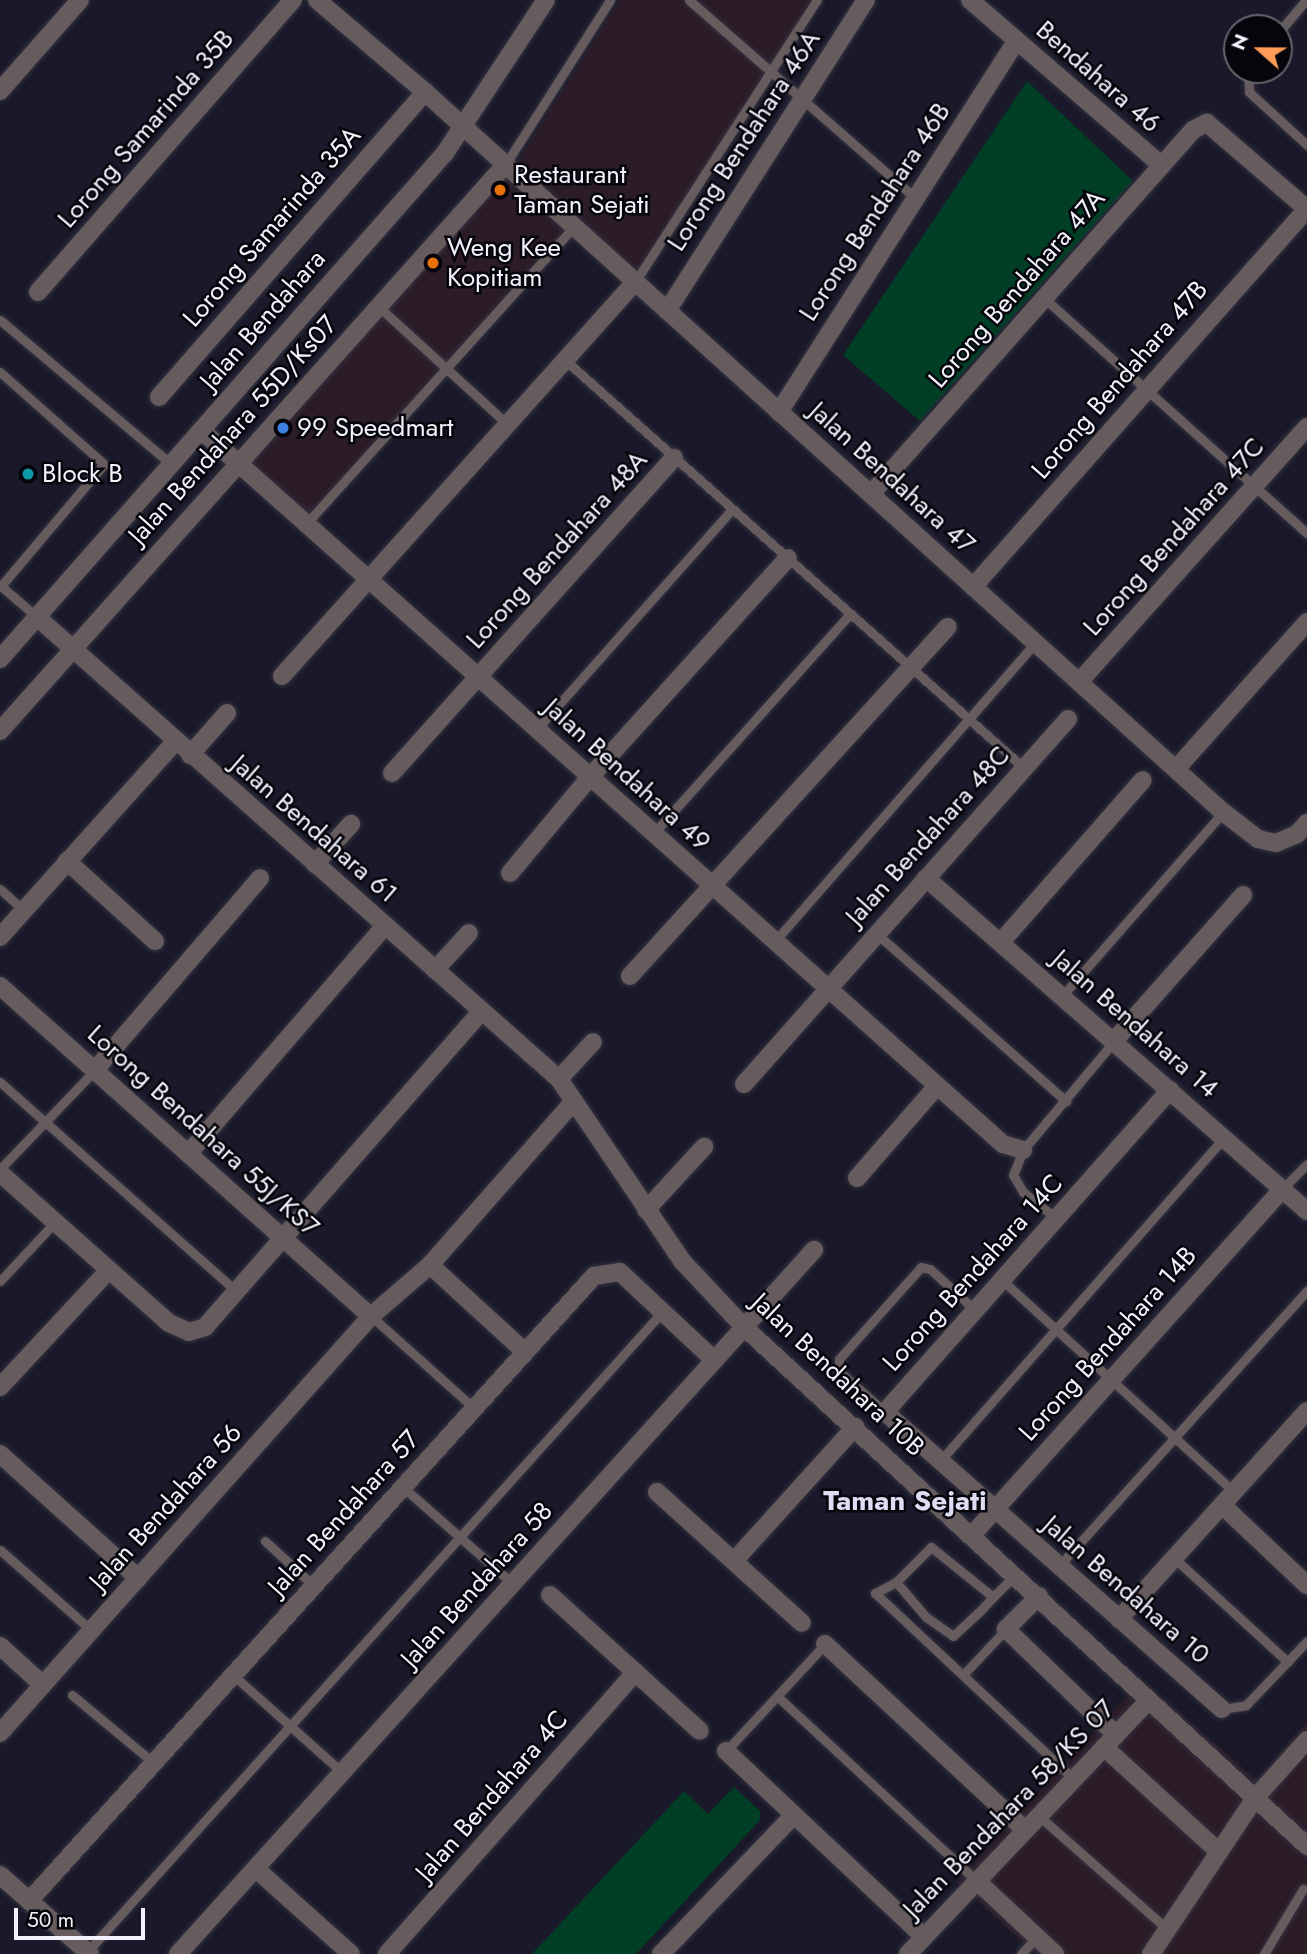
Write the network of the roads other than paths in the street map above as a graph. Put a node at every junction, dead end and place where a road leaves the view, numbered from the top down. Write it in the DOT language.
graph roads {
  1 [pos="80,0"];
  2 [pos="293,0"];
  3 [pos="317,0"];
  4 [pos="546,0"];
  5 [pos="610,0"];
  6 [pos="689,0"];
  7 [pos="817,0"];
  8 [pos="866,0"];
  9 [pos="970,0"];
  10 [pos="1306,0"];
  11 [pos="1293,16"];
  12 [pos="1016,42"];
  13 [pos="767,72"];
  14 [pos="1249,84"];
  15 [pos="0,91"];
  16 [pos="425,92"];
  17 [pos="802,98"];
  18 [pos="462,126"];
  19 [pos="1307,145"];
  20 [pos="505,165"];
  21 [pos="1161,165"];
  22 [pos="914,197"];
  23 [pos="1307,209"];
  24 [pos="573,227"];
  25 [pos="635,282"];
  26 [pos="38,292"];
  27 [pos="1044,298"];
  28 [pos="379,307"];
  29 [pos="667,311"];
  30 [pos="0,320"];
  31 [pos="565,360"];
  32 [pos="445,367"];
  33 [pos="0,372"];
  34 [pos="1147,390"];
  35 [pos="159,397"];
  36 [pos="779,412"];
  37 [pos="507,424"];
  38 [pos="1307,426"];
  39 [pos="201,430"];
  40 [pos="674,458"];
  41 [pos="171,464"];
  42 [pos="239,464"];
  43 [pos="1254,486"];
  44 [pos="871,495"];
  45 [pos="732,509"];
  46 [pos="306,524"];
  47 [pos="1307,533"];
  48 [pos="788,558"];
  49 [pos="368,579"];
  50 [pos="1,586"];
  51 [pos="973,587"];
  52 [pos="850,614"];
  53 [pos="37,617"];
  54 [pos="1307,622"];
  55 [pos="948,627"];
  56 [pos="1035,643"];
  57 [pos="74,648"];
  58 [pos="0,659"];
  59 [pos="911,668"];
  60 [pos="282,676"];
  61 [pos="479,678"];
  62 [pos="1079,682"];
  63 [pos="227,713"];
  64 [pos="968,719"];
  65 [pos="1068,719"];
  66 [pos="537,729"];
  67 [pos="0,731"];
  68 [pos="175,742"];
  69 [pos="190,755"];
  70 [pos="1024,768"];
  71 [pos="1176,769"];
  72 [pos="392,773"];
  73 [pos="590,777"];
  74 [pos="1143,780"];
  75 [pos="1223,812"];
  76 [pos="351,824"];
  77 [pos="1302,828"];
  78 [pos="654,834"];
  79 [pos="67,861"];
  80 [pos="315,864"];
  81 [pos="510,873"];
  82 [pos="260,878"];
  83 [pos="926,878"];
  84 [pos="712,886"];
  85 [pos="0,890"];
  86 [pos="1243,895"];
  87 [pos="23,910"];
  88 [pos="385,926"];
  89 [pos="469,933"];
  90 [pos="876,933"];
  91 [pos="0,937"];
  92 [pos="155,941"];
  93 [pos="775,941"];
  94 [pos="1001,942"];
  95 [pos="435,970"];
  96 [pos="630,976"];
  97 [pos="0,986"];
  98 [pos="827,988"];
  99 [pos="1063,995"];
  100 [pos="482,1011"];
  101 [pos="1114,1041"];
  102 [pos="593,1042"];
  103 [pos="95,1070"];
  104 [pos="559,1079"];
  105 [pos="0,1082"];
  106 [pos="744,1084"];
  107 [pos="937,1086"];
  108 [pos="1170,1090"];
  109 [pos="574,1101"];
  110 [pos="1066,1101"];
  111 [pos="45,1122"];
  112 [pos="1224,1138"];
  113 [pos="704,1147"];
  114 [pos="1023,1150"];
  115 [pos="188,1154"];
  116 [pos="1307,1164"];
  117 [pos="0,1171"];
  118 [pos="857,1178"];
  119 [pos="1282,1189"];
  120 [pos="646,1210"];
  121 [pos="1307,1211"];
  122 [pos="1056,1219"];
  123 [pos="55,1222"];
  124 [pos="282,1237"];
  125 [pos="814,1250"];
  126 [pos="430,1265"];
  127 [pos="109,1270"];
  128 [pos="1002,1280"];
  129 [pos="0,1281"];
  130 [pos="1307,1291"];
  131 [pos="237,1292"];
  132 [pos="975,1310"];
  133 [pos="663,1311"];
  134 [pos="371,1316"];
  135 [pos="744,1327"];
  136 [pos="1055,1329"];
  137 [pos="525,1352"];
  138 [pos="714,1360"];
  139 [pos="1111,1380"];
  140 [pos="0,1387"];
  141 [pos="474,1408"];
  142 [pos="885,1412"];
  143 [pos="1307,1412"];
  144 [pos="855,1427"];
  145 [pos="1175,1438"];
  146 [pos="0,1454"];
  147 [pos="940,1461"];
  148 [pos="403,1487"];
  149 [pos="657,1492"];
  150 [pos="1228,1499"];
  151 [pos="995,1509"];
  152 [pos="972,1535"];
  153 [pos="460,1537"];
  154 [pos="265,1541"];
  155 [pos="0,1550"];
  156 [pos="1174,1559"];
  157 [pos="734,1561"];
  158 [pos="1059,1566"];
  159 [pos="1015,1575"];
  160 [pos="138,1578"];
  161 [pos="896,1582"];
  162 [pos="513,1584"];
  163 [pos="1307,1585"];
  164 [pos="314,1586"];
  165 [pos="550,1595"];
  166 [pos="1039,1596"];
  167 [pos="993,1597"];
  168 [pos="1119,1619"];
  169 [pos="802,1623"];
  170 [pos="1006,1629"];
  171 [pos="91,1630"];
  172 [pos="1307,1641"];
  173 [pos="825,1644"];
  174 [pos="0,1646"];
  175 [pos="1288,1662"];
  176 [pos="636,1672"];
  177 [pos="233,1675"];
  178 [pos="963,1675"];
  179 [pos="43,1685"];
  180 [pos="72,1695"];
  181 [pos="777,1696"];
  182 [pos="1148,1701"];
  183 [pos="1222,1709"];
  184 [pos="290,1726"];
  185 [pos="700,1731"];
  186 [pos="0,1733"];
  187 [pos="1307,1740"];
  188 [pos="1110,1741"];
  189 [pos="726,1751"];
  190 [pos="154,1763"];
  191 [pos="342,1772"];
  192 [pos="1073,1779"];
  193 [pos="1255,1798"];
  194 [pos="794,1815"];
  195 [pos="1039,1816"];
  196 [pos="1026,1830"];
  197 [pos="1307,1846"];
  198 [pos="1219,1852"];
  199 [pos="256,1869"];
  200 [pos="0,1875"];
  201 [pos="977,1881"];
  202 [pos="1303,1889"];
  203 [pos="29,1901"];
  204 [pos="1167,1929"];
  205 [pos="924,1937"];
  206 [pos="1037,1937"];
  207 [pos="89,1953"];
  208 [pos="178,1954"];
  209 [pos="351,1954"];
  210 [pos="387,1954"];
  211 [pos="661,1954"];
  212 [pos="908,1954"];
  213 [pos="1021,1954"];
  214 [pos="1055,1954"];
  215 [pos="1151,1954"];
  216 [pos="1264,1954"];
  1 -- 15 [label="street"];
  2 -- 26 [label="street, Lorong Samarinda 35B"];
  3 -- 16 [label="street, Jalan Bendahara 47"];
  4 -- 18 [label="street, Jalan Bendahara"];
  5 -- 20 [label="lane"];
  6 -- 13 [label="lane"];
  7 -- 13 [label="lane"];
  8 -- 17 [label="street, Lorong Bendahara 46A"];
  9 -- 12 [label="street, Bendahara 46"];
  10 -- 11 [label="lane"];
  12 -- 21 [label="street, Bendahara 46"];
  12 -- 22 [label="street, Lorong Bendahara 46B"];
  13 -- 17 [label="lane"];
  13 -- 25 [label="lane"];
  14 -- 19 [label="lane"];
  16 -- 18 [label="street, Jalan Bendahara 47"];
  16 -- 35 [label="street, Lorong Samarinda 35A"];
  17 -- 22 [label="lane"];
  17 -- 29 [label="street, Lorong Bendahara 46A"];
  18 -- 20 [label="street, Jalan Bendahara 47"];
  18 -- 39 [label="street, Jalan Bendahara"];
  20 -- 24 [label="street, Jalan Bendahara 47"];
  20 -- 28 [label="street, Jalan Bendahara 55D/Ks07"];
  21 -- 23 [label="street, Lorong Bendahara 47A"];
  21 -- 27 [label="street, Lorong Bendahara 47A"];
  22 -- 36 [label="street, Lorong Bendahara 46B"];
  23 -- 34 [label="street, Lorong Bendahara 47B"];
  24 -- 25 [label="street, Jalan Bendahara 47"];
  24 -- 32 [label="lane"];
  25 -- 29 [label="street, Jalan Bendahara 47"];
  25 -- 31 [label="street"];
  27 -- 34 [label="lane"];
  27 -- 44 [label="street, Lorong Bendahara 47A"];
  28 -- 32 [label="lane"];
  28 -- 42 [label="street, Jalan Bendahara 55D/Ks07"];
  29 -- 36 [label="street, Jalan Bendahara 47"];
  30 -- 41 [label="lane"];
  31 -- 37 [label="street"];
  31 -- 40 [label="lane"];
  32 -- 37 [label="lane"];
  32 -- 46 [label="lane"];
  33 -- 50 [label="lane"];
  34 -- 43 [label="lane"];
  34 -- 51 [label="street, Lorong Bendahara 47B"];
  36 -- 44 [label="street, Jalan Bendahara 47"];
  37 -- 49 [label="street"];
  38 -- 43 [label="street, Lorong Bendahara 47C"];
  39 -- 41 [label="street, Jalan Bendahara"];
  39 -- 42 [label="street, Jalan Bendahara 49"];
  40 -- 45 [label="lane"];
  40 -- 61 [label="street, Lorong Bendahara 48A"];
  41 -- 53 [label="street, Jalan Bendahara"];
  42 -- 46 [label="street, Jalan Bendahara 49"];
  42 -- 57 [label="street, Jalan Bendahara 55D/Ks07"];
  43 -- 47 [label="lane"];
  43 -- 62 [label="street, Lorong Bendahara 47C"];
  44 -- 51 [label="street, Jalan Bendahara 47"];
  45 -- 48 [label="lane"];
  45 -- 66 [label="lane"];
  46 -- 49 [label="street, Jalan Bendahara 49"];
  48 -- 52 [label="lane"];
  48 -- 73 [label="street"];
  49 -- 60 [label="street"];
  49 -- 61 [label="street, Jalan Bendahara 49"];
  50 -- 53 [label="lane"];
  51 -- 56 [label="street, Jalan Bendahara 47"];
  52 -- 59 [label="lane"];
  52 -- 78 [label="lane"];
  53 -- 57 [label="street, Jalan Bendahara 61"];
  53 -- 58 [label="street, Jalan Bendahara"];
  54 -- 71 [label="street"];
  55 -- 59 [label="street"];
  56 -- 62 [label="street, Jalan Bendahara 47"];
  56 -- 64 [label="lane"];
  57 -- 67 [label="street, Jalan Bendahara 55D/Ks07"];
  57 -- 68 [label="street, Jalan Bendahara 61"];
  59 -- 64 [label="lane"];
  59 -- 84 [label="street"];
  61 -- 66 [label="street, Jalan Bendahara 49"];
  61 -- 72 [label="street, Lorong Bendahara 48A"];
  62 -- 71 [label="street, Jalan Bendahara 47"];
  63 -- 69 [label="street"];
  64 -- 70 [label="lane"];
  64 -- 93 [label="lane"];
  65 -- 70 [label="street, Jalan Bendahara 48C"];
  66 -- 73 [label="street, Jalan Bendahara 49"];
  68 -- 69 [label="street, Jalan Bendahara 61"];
  68 -- 79 [label="street"];
  69 -- 80 [label="street, Jalan Bendahara 61"];
  70 -- 83 [label="street, Jalan Bendahara 48C"];
  71 -- 75 [label="street, Jalan Bendahara 47"];
  73 -- 78 [label="street, Jalan Bendahara 49"];
  73 -- 81 [label="street"];
  74 -- 94 [label="street"];
  75 -- 77 [label="street, Jalan Bendahara 47"];
  75 -- 99 [label="lane"];
  76 -- 80 [label="street"];
  78 -- 84 [label="street, Jalan Bendahara 49"];
  79 -- 87 [label="street"];
  79 -- 92 [label="street"];
  80 -- 88 [label="street, Jalan Bendahara 61"];
  82 -- 103 [label="street"];
  83 -- 90 [label="street, Jalan Bendahara 48C"];
  83 -- 94 [label="street, Jalan Bendahara 14"];
  84 -- 93 [label="street, Jalan Bendahara 49"];
  84 -- 96 [label="street"];
  85 -- 87 [label="lane"];
  86 -- 101 [label="street"];
  87 -- 91 [label="street"];
  88 -- 95 [label="street, Jalan Bendahara 61"];
  88 -- 115 [label="street"];
  89 -- 95 [label="street"];
  90 -- 98 [label="street, Jalan Bendahara 48C"];
  90 -- 110 [label="lane"];
  93 -- 98 [label="street, Jalan Bendahara 49"];
  94 -- 99 [label="street, Jalan Bendahara 14"];
  95 -- 100 [label="street, Jalan Bendahara 61"];
  97 -- 103 [label="street, Lorong Bendahara 55J/KS7"];
  98 -- 106 [label="street, Jalan Bendahara 48C"];
  98 -- 107 [label="street, Jalan Bendahara 49"];
  99 -- 101 [label="street, Jalan Bendahara 14"];
  100 -- 104 [label="street, Jalan Bendahara 61"];
  100 -- 124 [label="street"];
  101 -- 108 [label="street, Jalan Bendahara 14"];
  101 -- 110 [label="lane"];
  102 -- 104 [label="street"];
  103 -- 111 [label="lane"];
  103 -- 115 [label="street, Lorong Bendahara 55J/KS7"];
  104 -- 109 [label="street, Jalan Bendahara 10B"];
  105 -- 111 [label="lane"];
  107 -- 114 [label="street, Jalan Bendahara 49"];
  107 -- 118 [label="street"];
  108 -- 112 [label="street, Jalan Bendahara 14"];
  108 -- 122 [label="street, Lorong Bendahara 14C"];
  109 -- 120 [label="street, Jalan Bendahara 10B"];
  109 -- 126 [label="street, Jalan Bendahara 56"];
  110 -- 114 [label="lane"];
  111 -- 117 [label="lane"];
  111 -- 131 [label="lane"];
  112 -- 119 [label="street, Jalan Bendahara 14"];
  112 -- 136 [label="lane"];
  113 -- 120 [label="street"];
  114 -- 122 [label="lane"];
  115 -- 124 [label="street, Lorong Bendahara 55J/KS7"];
  116 -- 119 [label="lane"];
  117 -- 123 [label="street"];
  119 -- 121 [label="street, Jalan Bendahara 14"];
  119 -- 139 [label="street, Lorong Bendahara 14B"];
  120 -- 135 [label="street, Jalan Bendahara 10B"];
  122 -- 128 [label="street, Lorong Bendahara 14C"];
  123 -- 127 [label="street"];
  123 -- 129 [label="lane"];
  124 -- 131 [label="street"];
  124 -- 134 [label="street, Lorong Bendahara 55J/KS7"];
  125 -- 135 [label="street, Jalan Bendahara 58"];
  126 -- 134 [label="street, Jalan Bendahara 56"];
  126 -- 137 [label="street"];
  127 -- 131 [label="street"];
  127 -- 140 [label="street"];
  128 -- 132 [label="street, Lorong Bendahara 14C"];
  128 -- 136 [label="lane"];
  130 -- 145 [label="lane"];
  132 -- 142 [label="street, Lorong Bendahara 14C"];
  132 -- 142 [label="lane"];
  133 -- 137 [label="street, Jalan Bendahara 57"];
  133 -- 138 [label="street, Jalan Bendahara 57"];
  133 -- 153 [label="lane"];
  134 -- 141 [label="lane"];
  134 -- 160 [label="street, Jalan Bendahara 56"];
  135 -- 138 [label="street, Jalan Bendahara 58"];
  135 -- 144 [label="street, Jalan Bendahara 10B"];
  136 -- 139 [label="lane"];
  136 -- 147 [label="lane"];
  137 -- 141 [label="street, Jalan Bendahara 57"];
  138 -- 162 [label="street, Jalan Bendahara 58"];
  139 -- 145 [label="lane"];
  139 -- 151 [label="street, Lorong Bendahara 14B"];
  141 -- 148 [label="street, Jalan Bendahara 57"];
  142 -- 147 [label="street, Lorong Bendahara 14C"];
  143 -- 150 [label="street"];
  144 -- 152 [label="street, Jalan Bendahara 10B"];
  144 -- 157 [label="street"];
  145 -- 150 [label="lane"];
  145 -- 158 [label="lane"];
  146 -- 160 [label="street"];
  147 -- 151 [label="street, Lorong Bendahara 14C"];
  148 -- 153 [label="lane"];
  148 -- 164 [label="street, Jalan Bendahara 57"];
  149 -- 157 [label="street"];
  150 -- 156 [label="street"];
  150 -- 163 [label="street"];
  151 -- 152 [label="street, Lorong Bendahara 14B"];
  151 -- 158 [label="street, Jalan Bendahara 10"];
  152 -- 159 [label="street, Jalan Bendahara 10B"];
  153 -- 162 [label="lane"];
  153 -- 184 [label="lane"];
  154 -- 164 [label="lane"];
  155 -- 171 [label="lane"];
  156 -- 168 [label="street"];
  156 -- 175 [label="lane"];
  157 -- 169 [label="street"];
  158 -- 168 [label="street, Jalan Bendahara 10"];
  159 -- 166 [label="street, Jalan Bendahara 10B"];
  159 -- 167 [label="lane"];
  160 -- 171 [label="street, Jalan Bendahara 56"];
  161 -- 167 [label="lane"];
  161 -- 167 [label="lane"];
  161 -- 178 [label="lane"];
  162 -- 191 [label="street, Jalan Bendahara 58"];
  164 -- 177 [label="street, Jalan Bendahara 57"];
  165 -- 176 [label="street"];
  166 -- 170 [label="street"];
  166 -- 182 [label="street, Jalan Bendahara 10B"];
  168 -- 183 [label="street, Jalan Bendahara 10"];
  170 -- 178 [label="lane"];
  170 -- 188 [label="street"];
  171 -- 179 [label="street, Jalan Bendahara 56"];
  172 -- 175 [label="lane"];
  173 -- 181 [label="lane"];
  173 -- 196 [label="street"];
  174 -- 179 [label="street"];
  175 -- 183 [label="lane"];
  176 -- 185 [label="street"];
  176 -- 210 [label="street, Jalan Bendahara 4C"];
  177 -- 184 [label="lane"];
  177 -- 190 [label="street, Jalan Bendahara 57"];
  178 -- 192 [label="lane"];
  179 -- 186 [label="street, Jalan Bendahara 56"];
  180 -- 190 [label="lane"];
  181 -- 189 [label="lane"];
  181 -- 201 [label="lane"];
  182 -- 188 [label="street, Jalan Bendahara 58/KS 07"];
  182 -- 193 [label="street, Jalan Bendahara 10B"];
  184 -- 191 [label="lane"];
  184 -- 207 [label="lane"];
  187 -- 193 [label="street"];
  188 -- 192 [label="street, Jalan Bendahara 58/KS 07"];
  188 -- 198 [label="street"];
  189 -- 194 [label="street"];
  190 -- 203 [label="street, Jalan Bendahara 57"];
  191 -- 199 [label="street, Jalan Bendahara 58"];
  192 -- 195 [label="street, Jalan Bendahara 58/KS 07"];
  193 -- 197 [label="street, Jalan Bendahara 10B"];
  193 -- 198 [label="street"];
  194 -- 205 [label="street"];
  194 -- 211 [label="street"];
  195 -- 196 [label="street, Jalan Bendahara 58/KS 07"];
  195 -- 204 [label="lane"];
  196 -- 201 [label="street, Jalan Bendahara 58/KS 07"];
  198 -- 204 [label="street"];
  199 -- 208 [label="street, Jalan Bendahara 58"];
  199 -- 209 [label="street"];
  200 -- 203 [label="street"];
  201 -- 205 [label="street, Jalan Bendahara 58/KS 07"];
  201 -- 206 [label="street"];
  202 -- 216 [label="lane"];
  203 -- 207 [label="street"];
  204 -- 215 [label="street"];
  205 -- 212 [label="street, Jalan Bendahara 58/KS 07"];
  206 -- 213 [label="lane"];
  206 -- 214 [label="street"];
}
